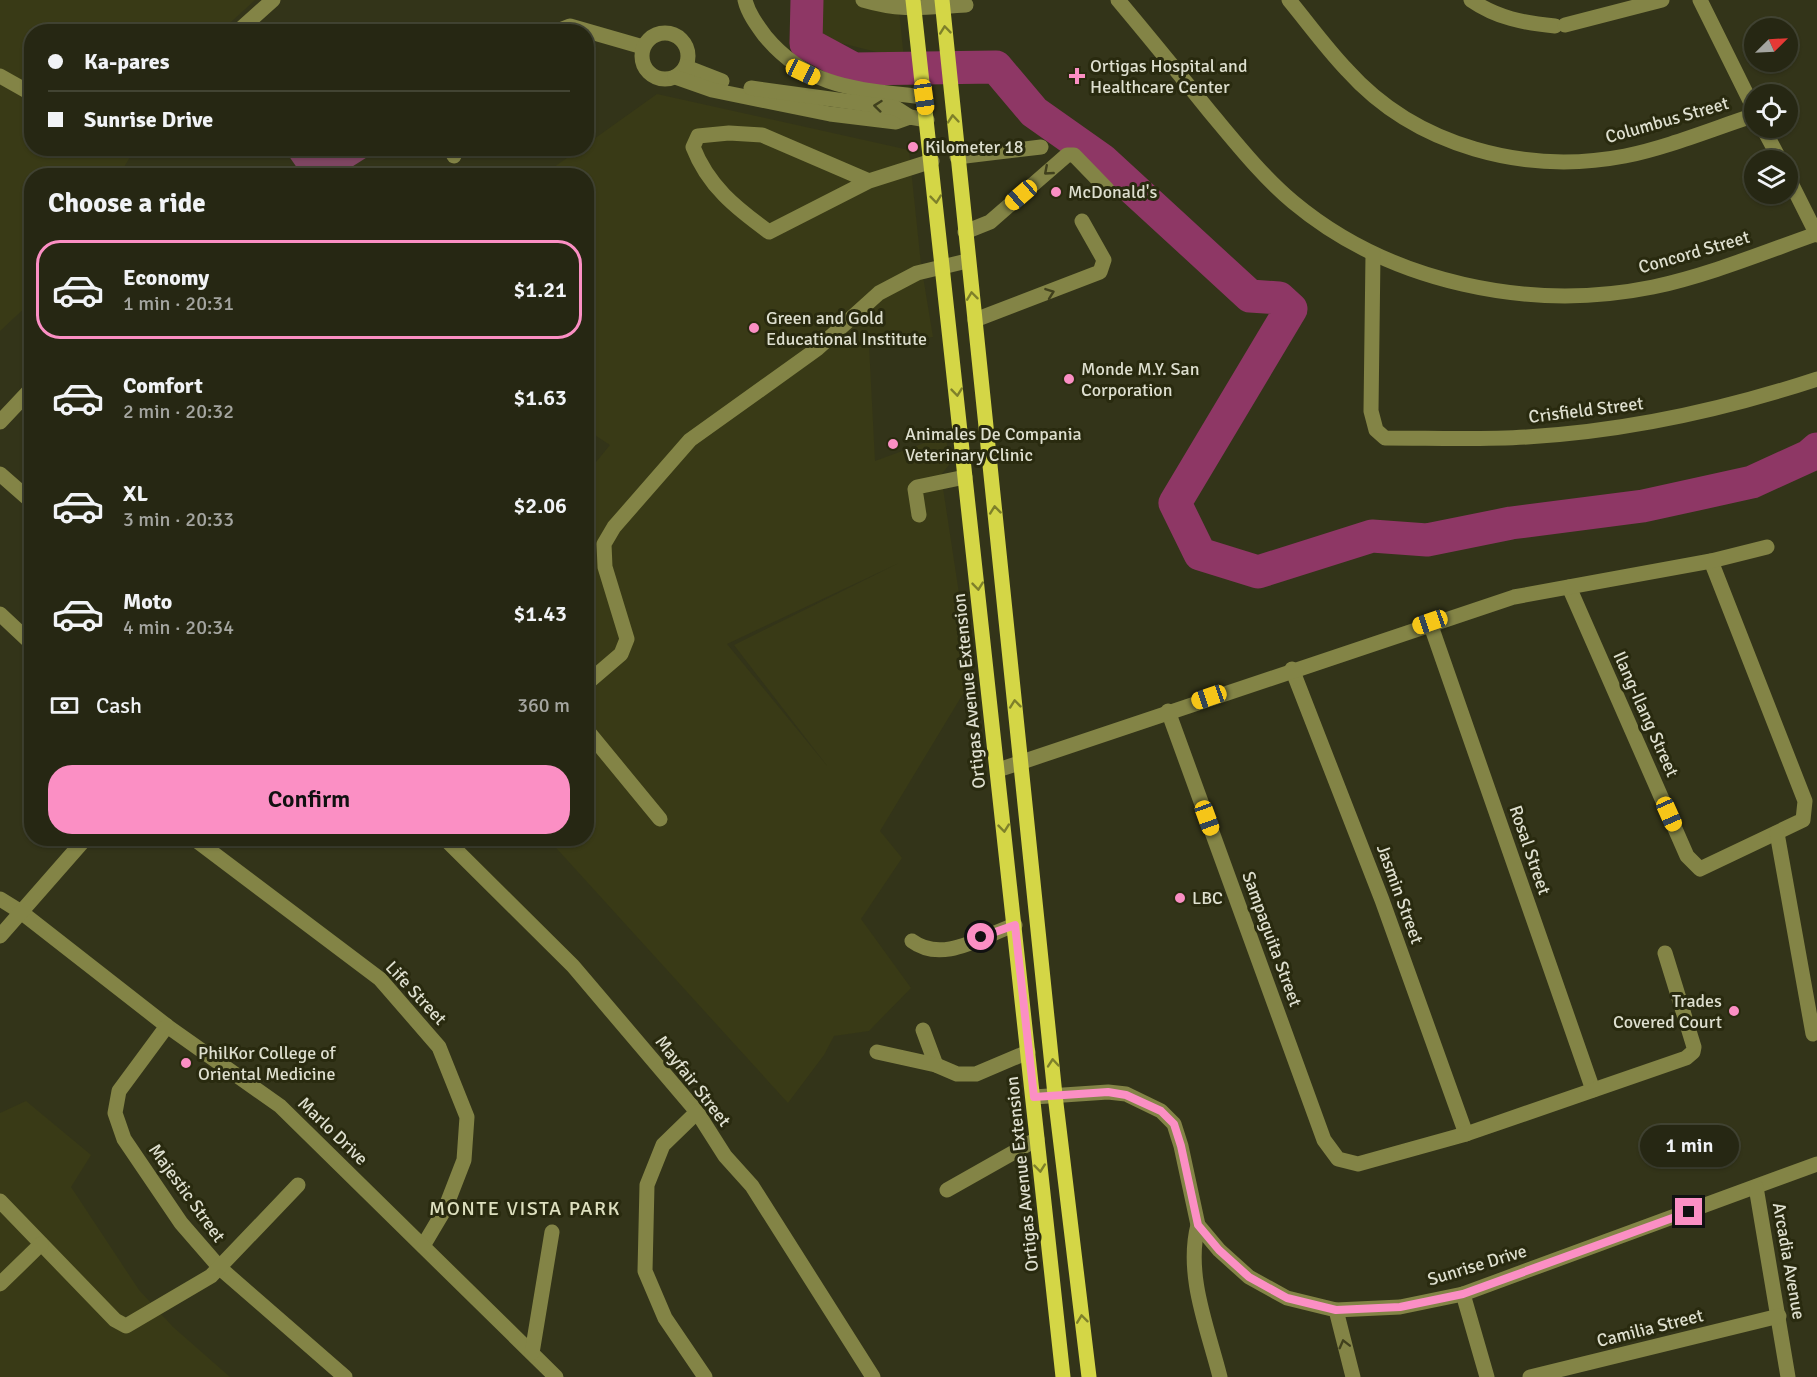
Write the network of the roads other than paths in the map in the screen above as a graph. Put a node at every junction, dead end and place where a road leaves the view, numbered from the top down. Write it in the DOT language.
graph roads {
  1 [pos="273,0"];
  2 [pos="744,0"];
  3 [pos="863,0"];
  4 [pos="1118,0"];
  5 [pos="1289,0"];
  6 [pos="1471,0"];
  7 [pos="1662,0"];
  8 [pos="1700,0"];
  9 [pos="942,3"];
  10 [pos="913,5"];
  11 [pos="966,5"];
  12 [pos="246,24"];
  13 [pos="594,33"];
  14 [pos="643,47"];
  15 [pos="680,72"];
  16 [pos="0,76"];
  17 [pos="24,90"];
  18 [pos="1744,90"];
  19 [pos="924,97"];
  20 [pos="1744,117"];
  21 [pos="927,120"];
  22 [pos="1041,147"];
  23 [pos="957,157"];
  24 [pos="932,161"];
  25 [pos="868,181"];
  26 [pos="1107,189"];
  27 [pos="1798,197"];
  28 [pos="1082,221"];
  29 [pos="965,232"];
  30 [pos="1817,234"];
  31 [pos="1374,254"];
  32 [pos="968,261"];
  33 [pos="942,265"];
  34 [pos="975,320"];
  35 [pos="1817,379"];
  36 [pos="24,396"];
  37 [pos="0,422"];
  38 [pos="0,474"];
  39 [pos="965,477"];
  40 [pos="24,495"];
  41 [pos="918,515"];
  42 [pos="1767,547"];
  43 [pos="1711,561"];
  44 [pos="1569,587"];
  45 [pos="0,614"];
  46 [pos="1430,622"];
  47 [pos="24,636"];
  48 [pos="1292,669"];
  49 [pos="594,677"];
  50 [pos="1168,711"];
  51 [pos="594,739"];
  52 [pos="1022,762"];
  53 [pos="998,770"];
  54 [pos="660,819"];
  55 [pos="1777,833"];
  56 [pos="79,846"];
  57 [pos="204,846"];
  58 [pos="452,846"];
  59 [pos="0,899"];
  60 [pos="21,912"];
  61 [pos="1015,925"];
  62 [pos="0,936"];
  63 [pos="912,941"];
  64 [pos="1665,954"];
  65 [pos="167,1026"];
  66 [pos="923,1030"];
  67 [pos="1813,1034"];
  68 [pos="877,1052"];
  69 [pos="1028,1052"];
  70 [pos="936,1065"];
  71 [pos="1593,1090"];
  72 [pos="1055,1095"];
  73 [pos="1034,1097"];
  74 [pos="697,1112"];
  75 [pos="1466,1134"];
  76 [pos="1037,1139"];
  77 [pos="1817,1164"];
  78 [pos="298,1185"];
  79 [pos="1756,1187"];
  80 [pos="947,1190"];
  81 [pos="0,1201"];
  82 [pos="1198,1225"];
  83 [pos="552,1232"];
  84 [pos="41,1244"];
  85 [pos="423,1246"];
  86 [pos="220,1268"];
  87 [pos="0,1284"];
  88 [pos="1463,1294"];
  89 [pos="1336,1310"];
  90 [pos="1779,1316"];
  91 [pos="532,1353"];
  92 [pos="345,1377"];
  93 [pos="556,1377"];
  94 [pos="705,1377"];
  95 [pos="873,1377"];
  96 [pos="1063,1377"];
  97 [pos="1089,1377"];
  98 [pos="1220,1377"];
  99 [pos="1353,1377"];
  100 [pos="1487,1377"];
  101 [pos="1530,1377"];
  102 [pos="1788,1377"];
  1 -- 12 [label="street"];
  2 -- 19 [label="street"];
  3 -- 10 [label="street"];
  4 -- 31 [label="street, Concord Street"];
  5 -- 20 [label="street, Columbus Street"];
  6 -- 7 [label="street"];
  8 -- 18 [label="street"];
  9 -- 10 [label="street"];
  9 -- 11 [label="street"];
  23 -- 9 [label="main road, one-way"];
  10 -- 19 [label="main road, Ortigas Avenue Extension"];
  13 -- 14 [label="street"];
  14 -- 15 [label="street"];
  14 -- 15 [label="street"];
  15 -- 21 [label="street"];
  16 -- 17 [label="street"];
  19 -- 21 [label="main road, Ortigas Avenue Extension"];
  21 -- 24 [label="main road, Ortigas Avenue Extension"];
  22 -- 23 [label="street"];
  23 -- 29 [label="main road"];
  24 -- 25 [label="street"];
  24 -- 33 [label="main road, Ortigas Avenue Extension, one-way"];
  25 -- 25 [label="street"];
  26 -- 29 [label="street, one-way"];
  27 -- 30 [label="street"];
  34 -- 28 [label="street, one-way"];
  29 -- 32 [label="main road"];
  30 -- 31 [label="street, Concord Street"];
  31 -- 35 [label="street, Crisfield Street"];
  32 -- 33 [label="street"];
  34 -- 32 [label="main road, one-way"];
  33 -- 39 [label="main road, Ortigas Avenue Extension, one-way"];
  33 -- 49 [label="street"];
  52 -- 34 [label="main road, one-way"];
  36 -- 37 [label="street"];
  38 -- 40 [label="street"];
  39 -- 41 [label="street"];
  39 -- 53 [label="main road, Ortigas Avenue Extension, one-way"];
  42 -- 43 [label="street"];
  43 -- 44 [label="street"];
  43 -- 55 [label="street"];
  44 -- 46 [label="street"];
  44 -- 55 [label="street, Ilang-Ilang Street"];
  45 -- 47 [label="street"];
  46 -- 48 [label="street"];
  46 -- 71 [label="street, Rosal Street"];
  48 -- 50 [label="street"];
  48 -- 75 [label="street, Jasmin Street"];
  50 -- 52 [label="street"];
  50 -- 75 [label="street, Sampaguita Street"];
  51 -- 54 [label="street"];
  52 -- 53 [label="street"];
  72 -- 52 [label="main road, one-way"];
  53 -- 61 [label="main road, Ortigas Avenue Extension, one-way"];
  55 -- 67 [label="street"];
  56 -- 60 [label="street"];
  57 -- 85 [label="street, Life Street"];
  58 -- 74 [label="street, Mayfair Street"];
  59 -- 60 [label="street, Marlo Drive"];
  60 -- 62 [label="street"];
  60 -- 65 [label="street, Marlo Drive"];
  61 -- 63 [label="street"];
  61 -- 69 [label="main road, Ortigas Avenue Extension"];
  64 -- 71 [label="street"];
  65 -- 85 [label="street, Marlo Drive"];
  65 -- 86 [label="street, Majestic Street"];
  66 -- 70 [label="street"];
  68 -- 70 [label="street"];
  69 -- 70 [label="street"];
  69 -- 73 [label="main road, Ortigas Avenue Extension"];
  71 -- 75 [label="street"];
  72 -- 73 [label="street, Sunrise Drive"];
  72 -- 82 [label="street, Sunrise Drive"];
  97 -- 72 [label="main road, one-way"];
  73 -- 76 [label="main road, Ortigas Avenue Extension"];
  74 -- 94 [label="street"];
  74 -- 95 [label="street, Mayfair Street"];
  76 -- 80 [label="street"];
  76 -- 96 [label="main road, Ortigas Avenue Extension, one-way"];
  77 -- 79 [label="street, Sunrise Drive"];
  78 -- 86 [label="street"];
  79 -- 88 [label="street, Sunrise Drive"];
  79 -- 90 [label="street, Arcadia Avenue"];
  81 -- 84 [label="street"];
  82 -- 89 [label="street, Sunrise Drive"];
  82 -- 98 [label="street"];
  83 -- 91 [label="street"];
  84 -- 86 [label="street"];
  84 -- 87 [label="street"];
  85 -- 91 [label="street, Marlo Drive"];
  86 -- 92 [label="street, Majestic Street"];
  88 -- 89 [label="street, Sunrise Drive"];
  88 -- 100 [label="street"];
  99 -- 89 [label="street, one-way"];
  90 -- 101 [label="street, Camilia Street"];
  90 -- 102 [label="street, Arcadia Avenue"];
  91 -- 93 [label="street, Marlo Drive"];
}
